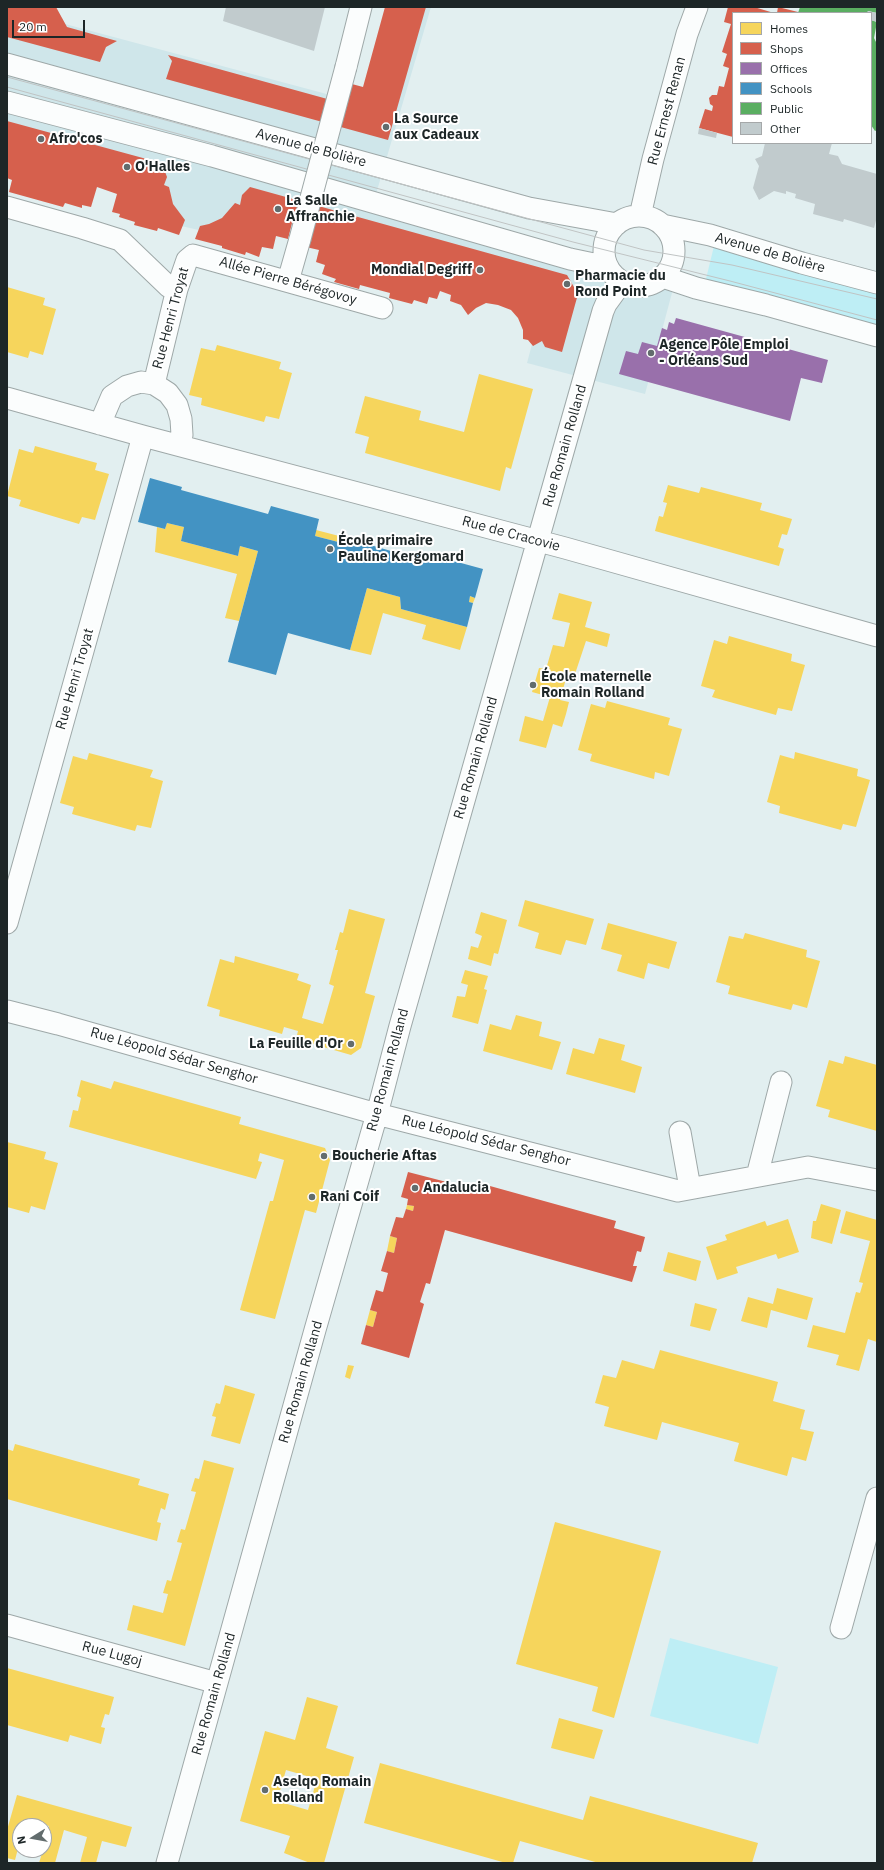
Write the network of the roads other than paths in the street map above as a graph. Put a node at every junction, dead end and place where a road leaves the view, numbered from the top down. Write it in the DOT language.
graph roads {
  1 [pos="361,7"];
  2 [pos="697,7"];
  3 [pos="7,64"];
  4 [pos="7,102"];
  5 [pos="7,207"];
  6 [pos="640,216"];
  7 [pos="618,224"];
  8 [pos="662,225"];
  9 [pos="194,255"];
  10 [pos="608,267"];
  11 [pos="664,277"];
  12 [pos="288,281"];
  13 [pos="622,282"];
  14 [pos="877,283"];
  15 [pos="177,290"];
  16 [pos="382,308"];
  17 [pos="877,336"];
  18 [pos="154,384"];
  19 [pos="7,398"];
  20 [pos="100,424"];
  21 [pos="143,436"];
  22 [pos="179,446"];
  23 [pos="538,541"];
  24 [pos="877,636"];
  25 [pos="7,923"];
  26 [pos="7,1011"];
  27 [pos="781,1082"];
  28 [pos="377,1114"];
  29 [pos="680,1132"];
  30 [pos="757,1176"];
  31 [pos="877,1180"];
  32 [pos="690,1188"];
  33 [pos="877,1498"];
  34 [pos="7,1625"];
  35 [pos="841,1628"];
  36 [pos="217,1683"];
  37 [pos="167,1863"];
  1 -- 12 [label="street, bridge"];
  2 -- 6 [label="street, Rue Ernest Renan"];
  3 -- 7 [label="street, Avenue de Bolière"];
  4 -- 10 [label="street"];
  5 -- 15 [label="street"];
  6 -- 7 [label="street"];
  6 -- 8 [label="street"];
  7 -- 10 [label="street"];
  8 -- 11 [label="street"];
  8 -- 14 [label="street, Avenue de Bolière"];
  9 -- 12 [label="street, Allée Pierre Bérégovoy"];
  9 -- 15 [label="street, Rue Henri Troyat"];
  10 -- 13 [label="street"];
  11 -- 13 [label="street"];
  11 -- 17 [label="street"];
  12 -- 16 [label="street, Allée Pierre Bérégovoy"];
  13 -- 23 [label="street, Rue Romain Rolland"];
  15 -- 18 [label="street, Rue Henri Troyat"];
  18 -- 20 [label="street, Rue Henri Troyat"];
  18 -- 22 [label="street, Rue Henri Troyat"];
  19 -- 20 [label="street"];
  20 -- 21 [label="street"];
  21 -- 22 [label="street, Rue de Cracovie"];
  21 -- 25 [label="street, Rue Henri Troyat"];
  22 -- 23 [label="street, Rue de Cracovie"];
  23 -- 24 [label="street, Rue de Cracovie"];
  23 -- 28 [label="street, Rue Romain Rolland"];
  26 -- 28 [label="street, Rue Léopold Sédar Senghor"];
  27 -- 30 [label="street"];
  28 -- 32 [label="street, Rue Léopold Sédar Senghor"];
  28 -- 36 [label="street, Rue Romain Rolland"];
  29 -- 32 [label="street"];
  30 -- 31 [label="street, Rue Léopold Sédar Senghor"];
  30 -- 32 [label="street, Rue Léopold Sédar Senghor"];
  33 -- 35 [label="street"];
  34 -- 36 [label="street, Rue Lugoj"];
  36 -- 37 [label="street, Rue Romain Rolland"];
}
